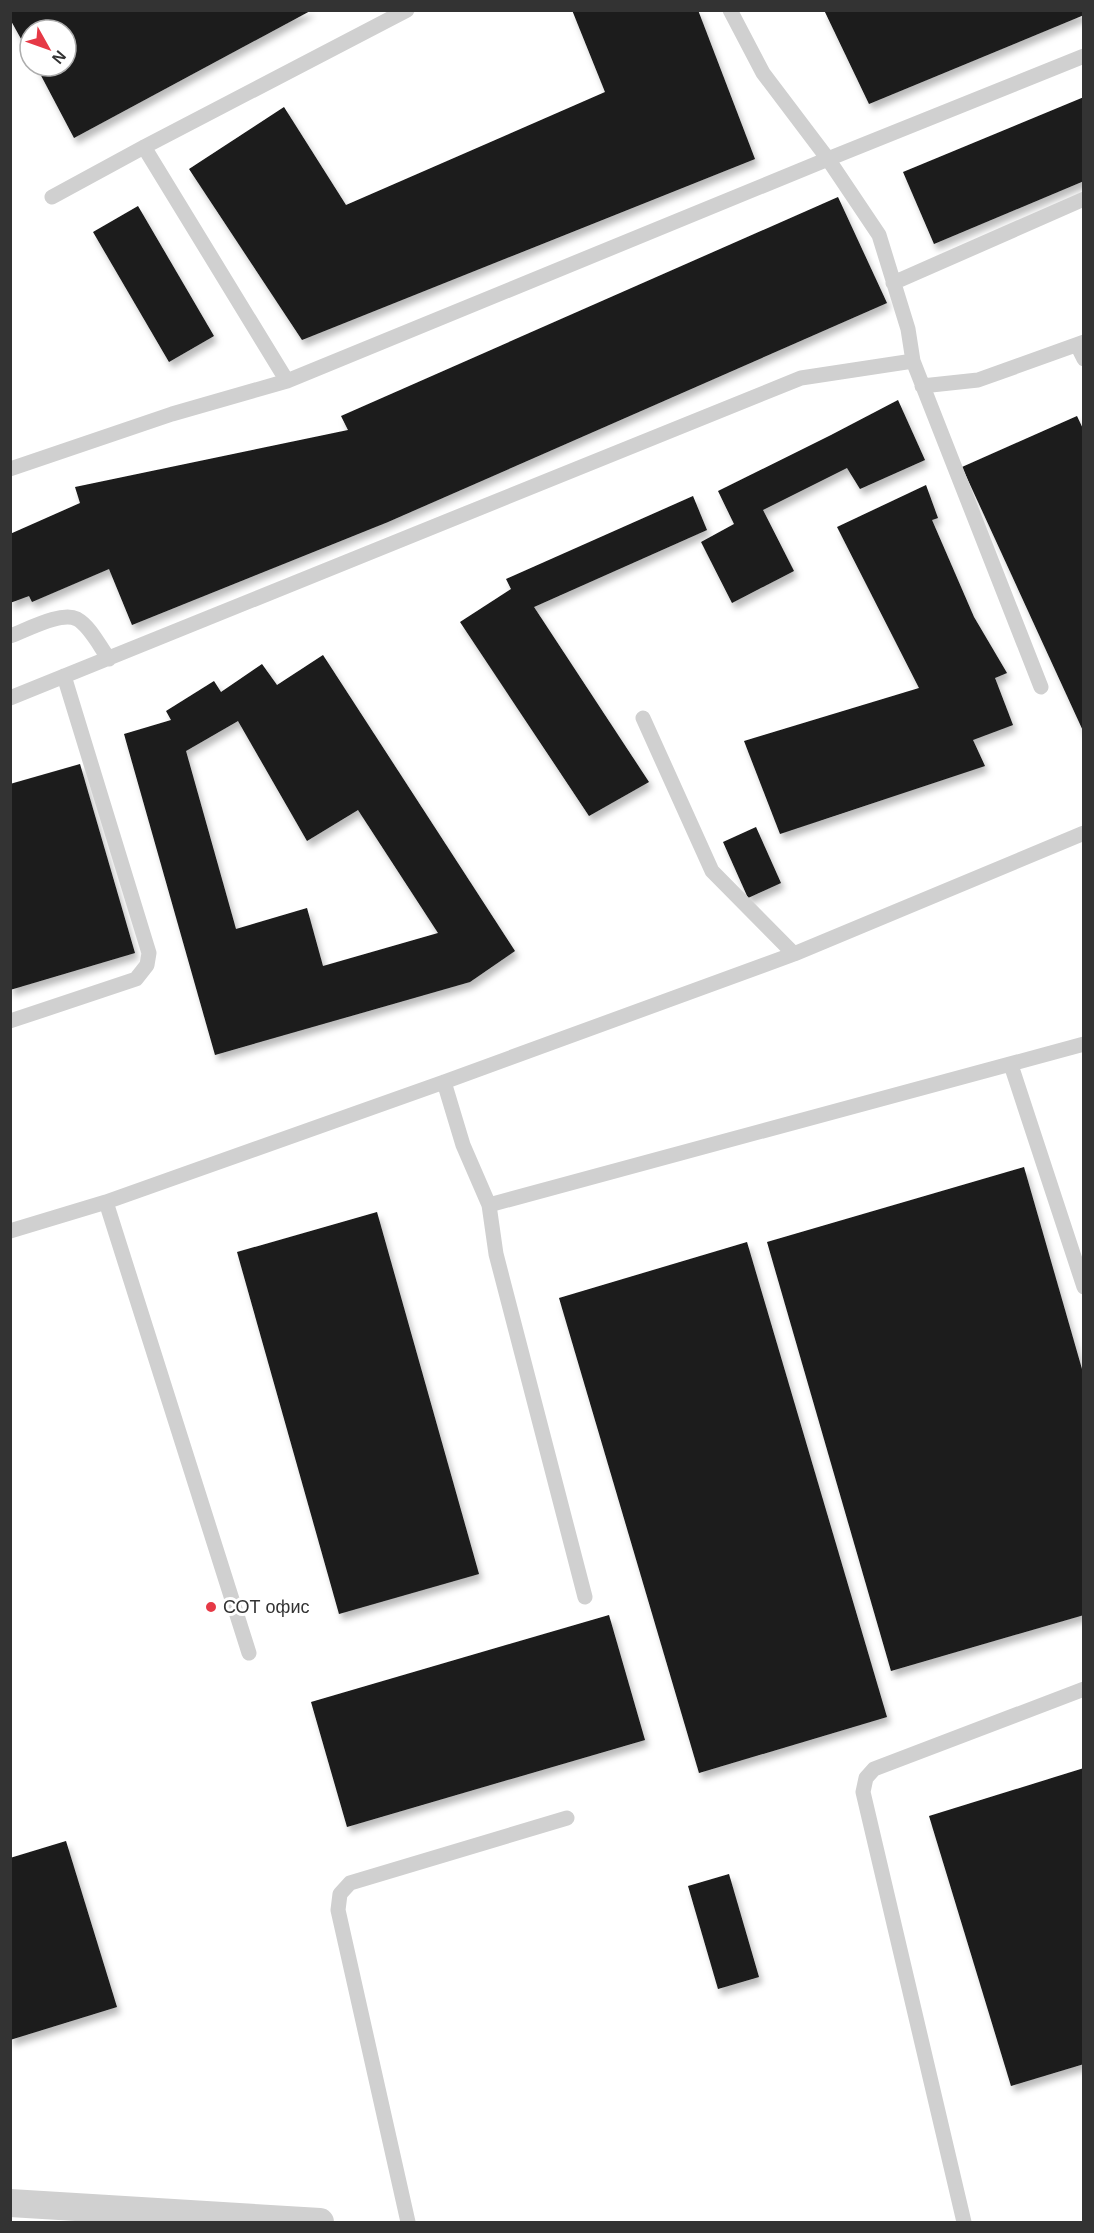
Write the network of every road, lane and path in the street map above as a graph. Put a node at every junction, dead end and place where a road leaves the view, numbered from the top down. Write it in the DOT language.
graph roads {
  1 [pos="407,10"];
  2 [pos="730,10"];
  3 [pos="1083,56"];
  4 [pos="144,147"];
  5 [pos="828,159"];
  6 [pos="52,197"];
  7 [pos="1083,199"];
  8 [pos="893,283"];
  9 [pos="1080,343"];
  10 [pos="1083,359"];
  11 [pos="913,361"];
  12 [pos="287,381"];
  13 [pos="922,386"];
  14 [pos="10,469"];
  15 [pos="10,636"];
  16 [pos="109,659"];
  17 [pos="64,676"];
  18 [pos="1041,687"];
  19 [pos="10,698"];
  20 [pos="643,718"];
  21 [pos="1083,833"];
  22 [pos="794,954"];
  23 [pos="10,1021"];
  24 [pos="1083,1044"];
  25 [pos="1011,1065"];
  26 [pos="444,1082"];
  27 [pos="105,1202"];
  28 [pos="489,1205"];
  29 [pos="10,1231"];
  30 [pos="1083,1287"];
  31 [pos="585,1597"];
  32 [pos="249,1653"];
  33 [pos="1083,1689"];
  34 [pos="567,1818"];
  35 [pos="10,2203"];
  36 [pos="320,2223"];
  37 [pos="408,2223"];
  38 [pos="964,2223"];
  1 -- 4 [label="lane"];
  2 -- 5 [label="lane"];
  3 -- 5 [label="lane"];
  4 -- 6 [label="lane"];
  4 -- 12 [label="lane"];
  5 -- 8 [label="lane"];
  5 -- 12 [label="lane"];
  7 -- 8 [label="lane"];
  8 -- 11 [label="lane"];
  9 -- 10 [label="lane"];
  9 -- 13 [label="lane"];
  11 -- 13 [label="lane"];
  11 -- 16 [label="lane"];
  12 -- 14 [label="lane"];
  13 -- 18 [label="lane"];
  15 -- 16 [label="lane"];
  16 -- 17 [label="lane"];
  17 -- 19 [label="lane"];
  17 -- 23 [label="lane"];
  20 -- 22 [label="lane"];
  21 -- 22 [label="lane"];
  22 -- 26 [label="lane"];
  24 -- 25 [label="lane"];
  25 -- 28 [label="lane"];
  25 -- 30 [label="lane"];
  26 -- 27 [label="lane"];
  26 -- 28 [label="lane"];
  27 -- 29 [label="lane"];
  27 -- 32 [label="lane"];
  28 -- 31 [label="lane"];
  33 -- 38 [label="lane"];
  34 -- 37 [label="lane"];
  35 -- 36 [label="street"];
}
